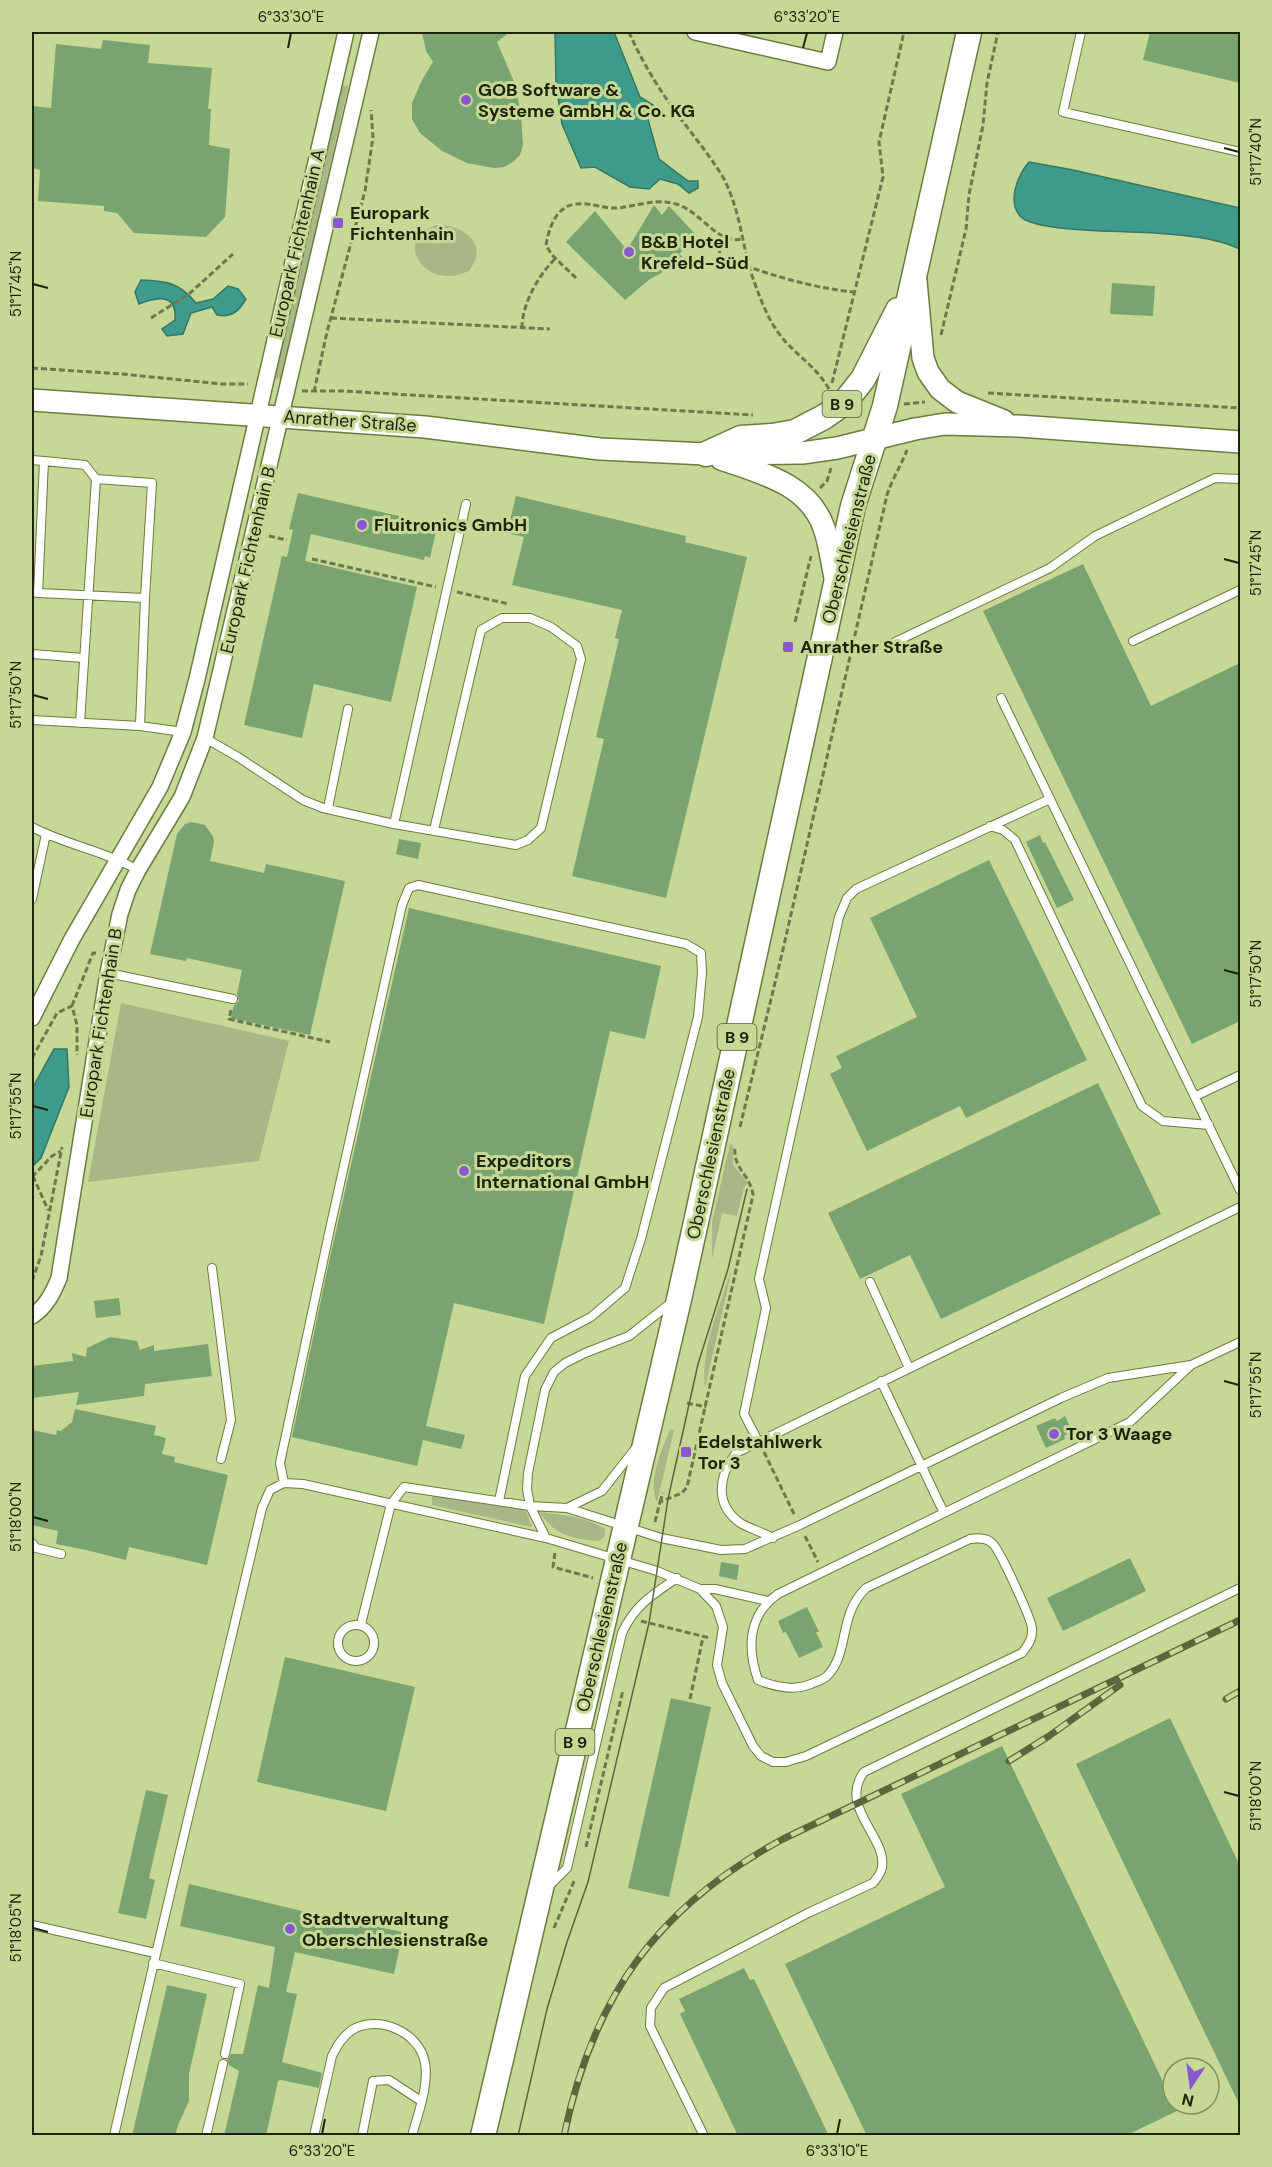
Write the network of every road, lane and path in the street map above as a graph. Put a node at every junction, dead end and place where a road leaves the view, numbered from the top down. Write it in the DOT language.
graph roads {
  1 [pos="346,32"];
  2 [pos="371,32"];
  3 [pos="629,32"];
  4 [pos="695,32"];
  5 [pos="835,32"];
  6 [pos="904,32"];
  7 [pos="969,32"];
  8 [pos="998,32"];
  9 [pos="1081,32"];
  10 [pos="337,73"];
  11 [pos="360,79"];
  12 [pos="370,107"];
  13 [pos="1240,152"];
  14 [pos="726,239"];
  15 [pos="742,239"];
  16 [pos="719,253"];
  17 [pos="233,254"];
  18 [pos="556,258"];
  19 [pos="749,267"];
  20 [pos="915,276"];
  21 [pos="576,278"];
  22 [pos="854,292"];
  23 [pos="151,318"];
  24 [pos="331,318"];
  25 [pos="522,328"];
  26 [pos="550,328"];
  27 [pos="939,342"];
  28 [pos="32,368"];
  29 [pos="263,384"];
  30 [pos="286,389"];
  31 [pos="830,391"];
  32 [pos="314,392"];
  33 [pos="979,392"];
  34 [pos="826,396"];
  35 [pos="32,400"];
  36 [pos="927,401"];
  37 [pos="1240,408"];
  38 [pos="257,414"];
  39 [pos="757,415"];
  40 [pos="280,416"];
  41 [pos="1019,426"];
  42 [pos="915,429"];
  43 [pos="874,439"];
  44 [pos="1240,442"];
  45 [pos="706,454"];
  46 [pos="32,460"];
  47 [pos="44,461"];
  48 [pos="96,479"];
  49 [pos="1240,479"];
  50 [pos="466,504"];
  51 [pos="312,559"];
  52 [pos="836,584"];
  53 [pos="447,590"];
  54 [pos="1240,590"];
  55 [pos="35,593"];
  56 [pos="89,595"];
  57 [pos="145,598"];
  58 [pos="509,604"];
  59 [pos="1133,641"];
  60 [pos="896,642"];
  61 [pos="32,654"];
  62 [pos="83,658"];
  63 [pos="1001,698"];
  64 [pos="348,709"];
  65 [pos="32,720"];
  66 [pos="80,723"];
  67 [pos="140,726"];
  68 [pos="183,732"];
  69 [pos="205,738"];
  70 [pos="1050,799"];
  71 [pos="328,808"];
  72 [pos="394,824"];
  73 [pos="990,826"];
  74 [pos="32,827"];
  75 [pos="434,830"];
  76 [pos="46,834"];
  77 [pos="118,859"];
  78 [pos="138,870"];
  79 [pos="32,899"];
  80 [pos="111,954"];
  81 [pos="108,974"];
  82 [pos="233,999"];
  83 [pos="72,1006"];
  84 [pos="32,1018"];
  85 [pos="330,1042"];
  86 [pos="77,1056"];
  87 [pos="32,1058"];
  88 [pos="1240,1074"];
  89 [pos="1196,1096"];
  90 [pos="1209,1125"];
  91 [pos="738,1134"];
  92 [pos="64,1140"];
  93 [pos="735,1144"];
  94 [pos="61,1151"];
  95 [pos="32,1177"];
  96 [pos="1240,1190"];
  97 [pos="1240,1207"];
  98 [pos="49,1212"];
  99 [pos="212,1268"];
  100 [pos="32,1281"];
  101 [pos="870,1282"];
  102 [pos="680,1295"];
  103 [pos="32,1316"];
  104 [pos="1240,1342"];
  105 [pos="1191,1365"];
  106 [pos="909,1368"];
  107 [pos="881,1381"];
  108 [pos="687,1402"];
  109 [pos="703,1408"];
  110 [pos="648,1431"];
  111 [pos="758,1441"];
  112 [pos="221,1459"];
  113 [pos="921,1467"];
  114 [pos="284,1483"];
  115 [pos="684,1486"];
  116 [pos="663,1493"];
  117 [pos="682,1493"];
  118 [pos="499,1501"];
  119 [pos="660,1502"];
  120 [pos="391,1504"];
  121 [pos="530,1506"];
  122 [pos="567,1508"];
  123 [pos="944,1513"];
  124 [pos="800,1525"];
  125 [pos="626,1527"];
  126 [pos="651,1535"];
  127 [pos="546,1538"];
  128 [pos="773,1538"];
  129 [pos="32,1543"];
  130 [pos="61,1554"];
  131 [pos="618,1558"];
  132 [pos="823,1572"];
  133 [pos="677,1578"];
  134 [pos="612,1583"];
  135 [pos="1240,1588"];
  136 [pos="700,1589"];
  137 [pos="768,1601"];
  138 [pos="639,1605"];
  139 [pos="361,1624"];
  140 [pos="703,1637"];
  141 [pos="721,1641"];
  142 [pos="624,1688"];
  143 [pos="690,1699"];
  144 [pos="584,1855"];
  145 [pos="576,1876"];
  146 [pos="537,1899"];
  147 [pos="32,1925"];
  148 [pos="552,1937"];
  149 [pos="155,1953"];
  150 [pos="153,1963"];
  151 [pos="225,2054"];
  152 [pos="223,2064"];
  153 [pos="421,2101"];
  154 [pos="114,2136"];
  155 [pos="206,2136"];
  156 [pos="314,2136"];
  157 [pos="362,2136"];
  158 [pos="412,2136"];
  159 [pos="483,2136"];
  160 [pos="704,2136"];
  1 -- 10 [label="street, Europark Fichtenhain A"];
  2 -- 11 [label="street, Europark Fichtenhain A"];
  3 -- 15 [label="path"];
  4 -- 5 [label="street"];
  6 -- 22 [label="path"];
  7 -- 20 [label="main road, Oberschlesienstraße / B 9"];
  8 -- 27 [label="path"];
  9 -- 13 [label="lane"];
  10 -- 11 [label="street"];
  10 -- 29 [label="street, Europark Fichtenhain A"];
  11 -- 30 [label="street, Europark Fichtenhain A"];
  12 -- 24 [label="path"];
  14 -- 15 [label="path"];
  14 -- 16 [label="path"];
  14 -- 18 [label="path"];
  15 -- 19 [label="path"];
  17 -- 23 [label="path"];
  18 -- 21 [label="path"];
  18 -- 25 [label="path"];
  19 -- 22 [label="path"];
  19 -- 31 [label="path"];
  20 -- 41 [label="main road"];
  20 -- 43 [label="main road, Oberschlesienstraße / B 9"];
  20 -- 45 [label="main road, B 9"];
  22 -- 31 [label="path"];
  24 -- 25 [label="path"];
  24 -- 32 [label="path"];
  25 -- 26 [label="path"];
  28 -- 29 [label="path"];
  29 -- 38 [label="street, Europark Fichtenhain A"];
  30 -- 32 [label="path"];
  30 -- 40 [label="street, Europark Fichtenhain A"];
  31 -- 34 [label="path"];
  32 -- 39 [label="path"];
  33 -- 37 [label="path"];
  35 -- 38 [label="main road, Anrather Straße"];
  36 -- 42 [label="path"];
  38 -- 40 [label="main road, Anrather Straße"];
  38 -- 68 [label="street, Europark Fichtenhain B"];
  40 -- 45 [label="main road, Anrather Straße"];
  40 -- 69 [label="street, Europark Fichtenhain B"];
  41 -- 42 [label="main road, Anrather Straße"];
  41 -- 44 [label="main road, Anrather Straße"];
  42 -- 43 [label="main road, Anrather Straße"];
  42 -- 91 [label="path"];
  43 -- 45 [label="main road, Anrather Straße"];
  43 -- 52 [label="main road, Oberschlesienstraße / B 9"];
  45 -- 52 [label="main road"];
  46 -- 47 [label="lane"];
  47 -- 48 [label="lane"];
  47 -- 55 [label="lane"];
  48 -- 56 [label="lane"];
  48 -- 57 [label="lane"];
  49 -- 60 [label="lane"];
  50 -- 53 [label="lane"];
  51 -- 53 [label="path"];
  52 -- 102 [label="main road, Oberschlesienstraße / B 9"];
  53 -- 58 [label="path"];
  53 -- 72 [label="lane"];
  54 -- 59 [label="lane"];
  55 -- 56 [label="lane"];
  56 -- 57 [label="lane"];
  56 -- 62 [label="lane"];
  57 -- 67 [label="lane"];
  61 -- 62 [label="lane"];
  62 -- 66 [label="lane"];
  63 -- 70 [label="lane"];
  64 -- 71 [label="lane"];
  65 -- 66 [label="lane"];
  66 -- 67 [label="lane"];
  67 -- 68 [label="lane"];
  68 -- 69 [label="street"];
  68 -- 77 [label="street, Europark Fichtenhain B"];
  69 -- 71 [label="lane"];
  69 -- 78 [label="street, Europark Fichtenhain B"];
  70 -- 73 [label="lane"];
  70 -- 89 [label="lane"];
  71 -- 72 [label="lane"];
  72 -- 75 [label="lane"];
  73 -- 90 [label="lane"];
  73 -- 111 [label="lane"];
  74 -- 76 [label="lane"];
  75 -- 75 [label="lane"];
  76 -- 77 [label="lane"];
  76 -- 79 [label="lane"];
  77 -- 78 [label="lane"];
  77 -- 84 [label="street, Europark Fichtenhain B"];
  78 -- 80 [label="street, Europark Fichtenhain B"];
  80 -- 81 [label="street, Europark Fichtenhain B"];
  80 -- 83 [label="path"];
  81 -- 82 [label="lane"];
  81 -- 103 [label="street, Europark Fichtenhain B"];
  82 -- 85 [label="path"];
  83 -- 86 [label="path"];
  83 -- 87 [label="path"];
  88 -- 89 [label="lane"];
  89 -- 90 [label="lane"];
  90 -- 96 [label="lane"];
  92 -- 94 [label="path"];
  93 -- 109 [label="path"];
  94 -- 95 [label="path"];
  94 -- 98 [label="path"];
  95 -- 98 [label="path"];
  97 -- 106 [label="lane"];
  98 -- 100 [label="path"];
  99 -- 112 [label="lane"];
  101 -- 106 [label="lane"];
  102 -- 110 [label="main road, Oberschlesienstraße / B 9"];
  102 -- 121 [label="lane"];
  104 -- 105 [label="lane"];
  105 -- 113 [label="lane"];
  105 -- 123 [label="lane"];
  106 -- 107 [label="lane"];
  107 -- 111 [label="lane"];
  107 -- 113 [label="lane"];
  108 -- 109 [label="path"];
  109 -- 117 [label="path"];
  110 -- 122 [label="lane"];
  110 -- 125 [label="main road, Oberschlesienstraße / B 9"];
  111 -- 124 [label="path"];
  111 -- 128 [label="lane"];
  113 -- 123 [label="lane"];
  113 -- 124 [label="lane"];
  114 -- 118 [label="lane"];
  114 -- 120 [label="lane"];
  114 -- 149 [label="lane"];
  115 -- 117 [label="path"];
  116 -- 119 [label="path"];
  117 -- 119 [label="path"];
  118 -- 120 [label="lane"];
  118 -- 121 [label="lane"];
  119 -- 126 [label="path"];
  120 -- 127 [label="lane"];
  120 -- 139 [label="lane"];
  121 -- 122 [label="lane"];
  121 -- 127 [label="lane"];
  122 -- 125 [label="lane"];
  123 -- 132 [label="lane"];
  124 -- 128 [label="lane"];
  124 -- 132 [label="path"];
  125 -- 126 [label="lane"];
  125 -- 131 [label="main road, Oberschlesienstraße / B 9"];
  126 -- 128 [label="lane"];
  127 -- 131 [label="lane"];
  127 -- 134 [label="path"];
  129 -- 130 [label="lane"];
  131 -- 133 [label="lane"];
  131 -- 134 [label="main road, Oberschlesienstraße / B 9"];
  132 -- 137 [label="lane"];
  133 -- 136 [label="lane"];
  133 -- 138 [label="lane"];
  134 -- 146 [label="main road, Oberschlesienstraße / B 9"];
  135 -- 160 [label="lane"];
  136 -- 137 [label="lane"];
  136 -- 141 [label="lane"];
  137 -- 141 [label="lane"];
  138 -- 140 [label="path"];
  138 -- 146 [label="lane"];
  139 -- 139 [label="lane"];
  140 -- 141 [label="path"];
  140 -- 143 [label="path"];
  142 -- 144 [label="path"];
  145 -- 148 [label="path"];
  146 -- 159 [label="main road, Oberschlesienstraße / B 9"];
  147 -- 149 [label="lane"];
  149 -- 150 [label="lane"];
  150 -- 151 [label="lane"];
  150 -- 154 [label="lane"];
  152 -- 155 [label="lane"];
  153 -- 156 [label="lane"];
  153 -- 157 [label="lane"];
  153 -- 158 [label="lane"];
}
